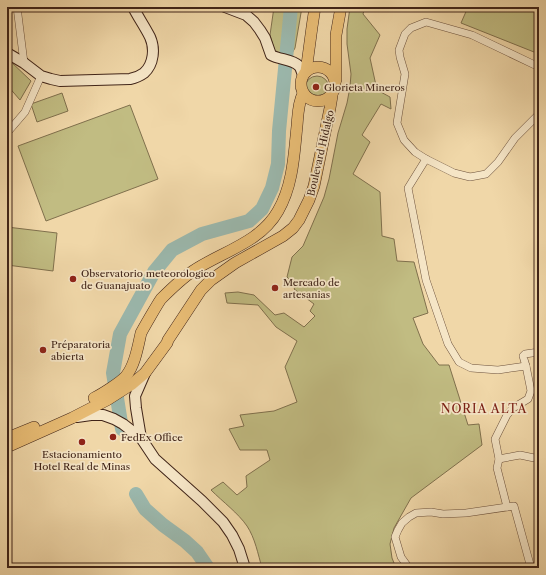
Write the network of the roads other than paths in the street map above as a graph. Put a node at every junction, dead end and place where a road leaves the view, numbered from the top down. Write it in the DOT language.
graph roads {
  1 [pos="17,7"];
  2 [pos="133,7"];
  3 [pos="225,7"];
  4 [pos="315,7"];
  5 [pos="342,7"];
  6 [pos="7,53"];
  7 [pos="24,63"];
  8 [pos="539,67"];
  9 [pos="305,74"];
  10 [pos="41,76"];
  11 [pos="336,81"];
  12 [pos="303,94"];
  13 [pos="332,96"];
  14 [pos="539,114"];
  15 [pos="7,133"];
  16 [pos="426,159"];
  17 [pos="539,352"];
  18 [pos="526,366"];
  19 [pos="145,373"];
  20 [pos="128,381"];
  21 [pos="105,396"];
  22 [pos="72,418"];
  23 [pos="7,438"];
  24 [pos="141,438"];
  25 [pos="7,447"];
  26 [pos="499,459"];
  27 [pos="539,459"];
  28 [pos="507,507"];
  29 [pos="401,557"];
  30 [pos="245,568"];
  31 [pos="404,568"];
  32 [pos="408,568"];
  33 [pos="531,568"];
  1 -- 7 [label="street"];
  2 -- 10 [label="street"];
  3 -- 9 [label="street"];
  4 -- 9 [label="main road"];
  5 -- 11 [label="main road"];
  6 -- 7 [label="street"];
  7 -- 10 [label="street"];
  8 -- 16 [label="street"];
  9 -- 11 [label="main road"];
  9 -- 12 [label="main road"];
  10 -- 15 [label="street"];
  11 -- 13 [label="main road"];
  12 -- 13 [label="main road"];
  12 -- 20 [label="main road"];
  13 -- 19 [label="main road, Boulevard Hidalgo"];
  14 -- 16 [label="street"];
  16 -- 18 [label="street"];
  17 -- 18 [label="street"];
  18 -- 26 [label="street"];
  19 -- 20 [label="main road, Boulevard Hidalgo"];
  19 -- 24 [label="street"];
  20 -- 21 [label="main road, Boulevard Hidalgo"];
  21 -- 22 [label="main road"];
  21 -- 23 [label="main road"];
  22 -- 24 [label="street"];
  22 -- 25 [label="main road"];
  24 -- 30 [label="street"];
  26 -- 27 [label="street"];
  26 -- 28 [label="street"];
  28 -- 29 [label="street"];
  28 -- 33 [label="street"];
  29 -- 31 [label="street"];
  29 -- 32 [label="street"];
}
